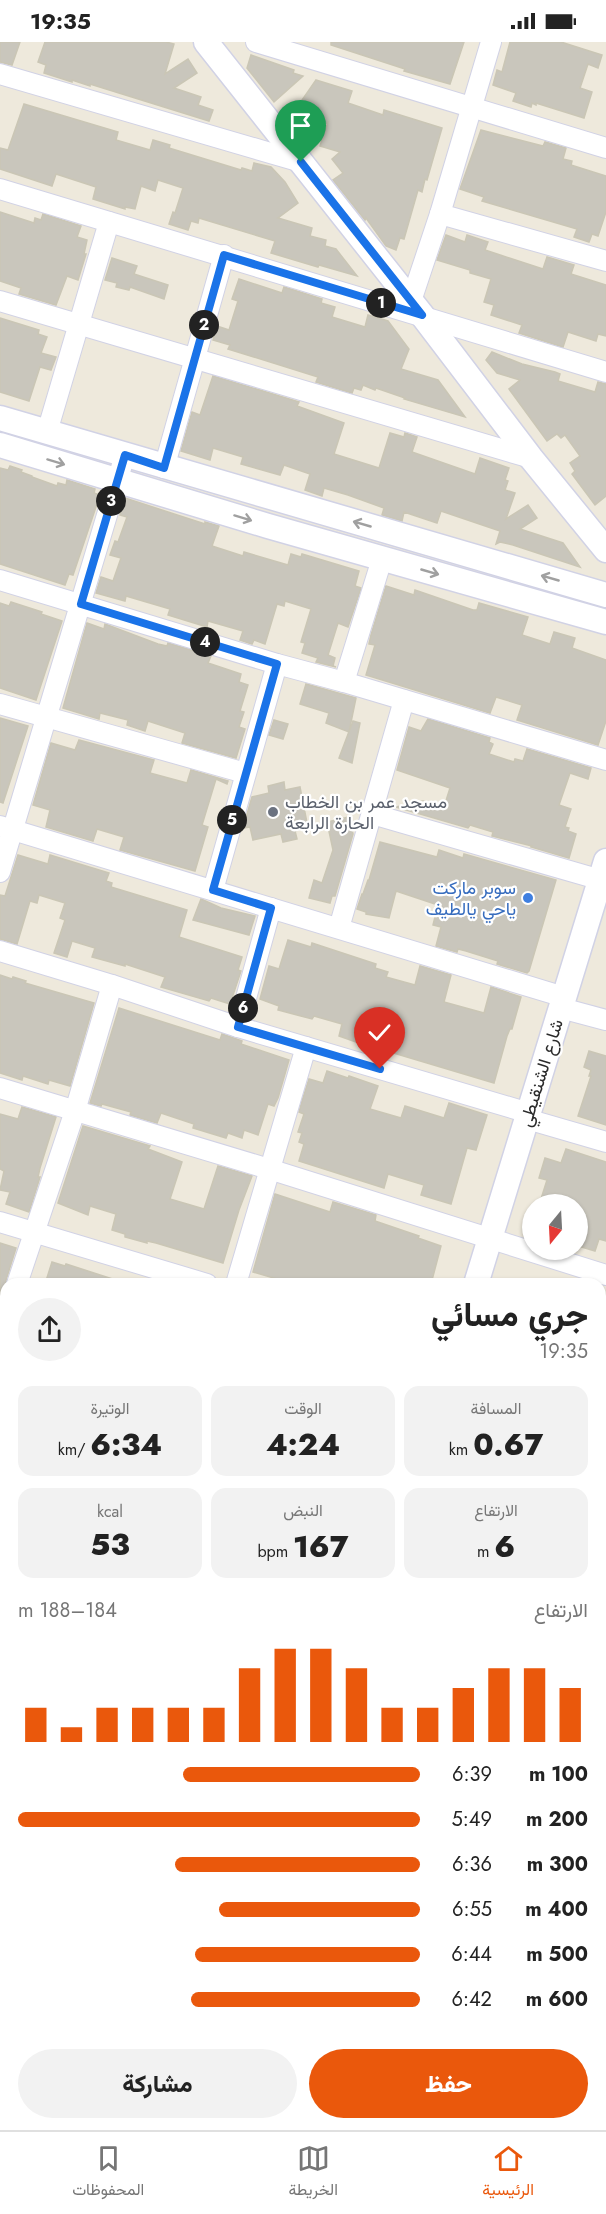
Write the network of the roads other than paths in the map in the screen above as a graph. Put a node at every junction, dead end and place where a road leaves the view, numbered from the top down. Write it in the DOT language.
graph roads {
  1 [pos="206,42"];
  2 [pos="256,42"];
  3 [pos="491,42"];
  4 [pos="0,74"];
  5 [pos="472,107"];
  6 [pos="606,148"];
  7 [pos="301,162"];
  8 [pos="0,189"];
  9 [pos="440,214"];
  10 [pos="109,222"];
  11 [pos="224,255"];
  12 [pos="606,261"];
  13 [pos="0,301"];
  14 [pos="416,308"];
  15 [pos="78,324"];
  16 [pos="194,360"];
  17 [pos="606,372"];
  18 [pos="0,418"];
  19 [pos="47,432"];
  20 [pos="0,445"];
  21 [pos="125,455"];
  22 [pos="531,458"];
  23 [pos="164,468"];
  24 [pos="118,480"];
  25 [pos="606,550"];
  26 [pos="382,559"];
  27 [pos="0,580"];
  28 [pos="606,595"];
  29 [pos="81,604"];
  30 [pos="606,622"];
  31 [pos="277,664"];
  32 [pos="344,682"];
  33 [pos="404,700"];
  34 [pos="0,704"];
  35 [pos="47,718"];
  36 [pos="606,760"];
  37 [pos="245,773"];
  38 [pos="372,814"];
  39 [pos="6,828"];
  40 [pos="603,871"];
  41 [pos="0,872"];
  42 [pos="213,890"];
  43 [pos="271,908"];
  44 [pos="339,928"];
  45 [pos="0,951"];
  46 [pos="112,985"];
  47 [pos="563,1002"];
  48 [pos="606,1020"];
  49 [pos="238,1027"];
  50 [pos="306,1047"];
  51 [pos="0,1088"];
  52 [pos="75,1111"];
  53 [pos="528,1116"];
  54 [pos="606,1142"];
  55 [pos="269,1169"];
  56 [pos="0,1222"];
  57 [pos="33,1232"];
  58 [pos="490,1239"];
  59 [pos="606,1275"];
  60 [pos="19,1278"];
  61 [pos="184,1278"];
  62 [pos="238,1278"];
  63 [pos="478,1278"];
  1 -- 7 [label="street"];
  2 -- 5 [label="street"];
  3 -- 5 [label="street"];
  4 -- 7 [label="street"];
  5 -- 6 [label="street"];
  5 -- 9 [label="street"];
  7 -- 14 [label="street"];
  8 -- 10 [label="street"];
  9 -- 12 [label="street"];
  9 -- 14 [label="street"];
  10 -- 11 [label="street"];
  10 -- 15 [label="street"];
  11 -- 14 [label="street"];
  11 -- 16 [label="street"];
  13 -- 15 [label="street"];
  14 -- 17 [label="street"];
  14 -- 22 [label="street"];
  15 -- 16 [label="street"];
  15 -- 19 [label="street"];
  16 -- 22 [label="street"];
  16 -- 23 [label="street"];
  18 -- 19 [label="street"];
  19 -- 21 [label="street"];
  20 -- 24 [label="street, one-way"];
  21 -- 23 [label="street"];
  21 -- 24 [label="street"];
  22 -- 25 [label="street"];
  28 -- 23 [label="street, one-way"];
  24 -- 26 [label="street, one-way"];
  24 -- 29 [label="street"];
  26 -- 30 [label="street, one-way"];
  26 -- 32 [label="street"];
  27 -- 29 [label="street"];
  29 -- 31 [label="street"];
  29 -- 35 [label="street"];
  31 -- 32 [label="street"];
  31 -- 37 [label="street"];
  32 -- 33 [label="street"];
  33 -- 36 [label="street"];
  33 -- 38 [label="street"];
  34 -- 35 [label="street"];
  35 -- 37 [label="street"];
  35 -- 39 [label="street"];
  37 -- 42 [label="street"];
  38 -- 40 [label="street"];
  38 -- 44 [label="street"];
  39 -- 41 [label="street"];
  39 -- 42 [label="street"];
  40 -- 47 [label="street, شارع الشنقيطي"];
  42 -- 43 [label="street"];
  43 -- 44 [label="street"];
  43 -- 49 [label="street"];
  44 -- 47 [label="street"];
  45 -- 46 [label="street"];
  46 -- 49 [label="street"];
  46 -- 52 [label="street"];
  47 -- 48 [label="street"];
  47 -- 53 [label="street, شارع الشنقيطي"];
  49 -- 50 [label="street"];
  50 -- 53 [label="street"];
  50 -- 55 [label="street"];
  51 -- 52 [label="street"];
  52 -- 55 [label="street"];
  52 -- 57 [label="street"];
  53 -- 54 [label="street"];
  53 -- 58 [label="street, شارع الشنقيطي"];
  55 -- 58 [label="street"];
  55 -- 62 [label="street"];
  56 -- 57 [label="street"];
  57 -- 60 [label="street"];
  57 -- 61 [label="street"];
  58 -- 59 [label="street"];
  58 -- 63 [label="street, شارع الشنقيطي"];
}
